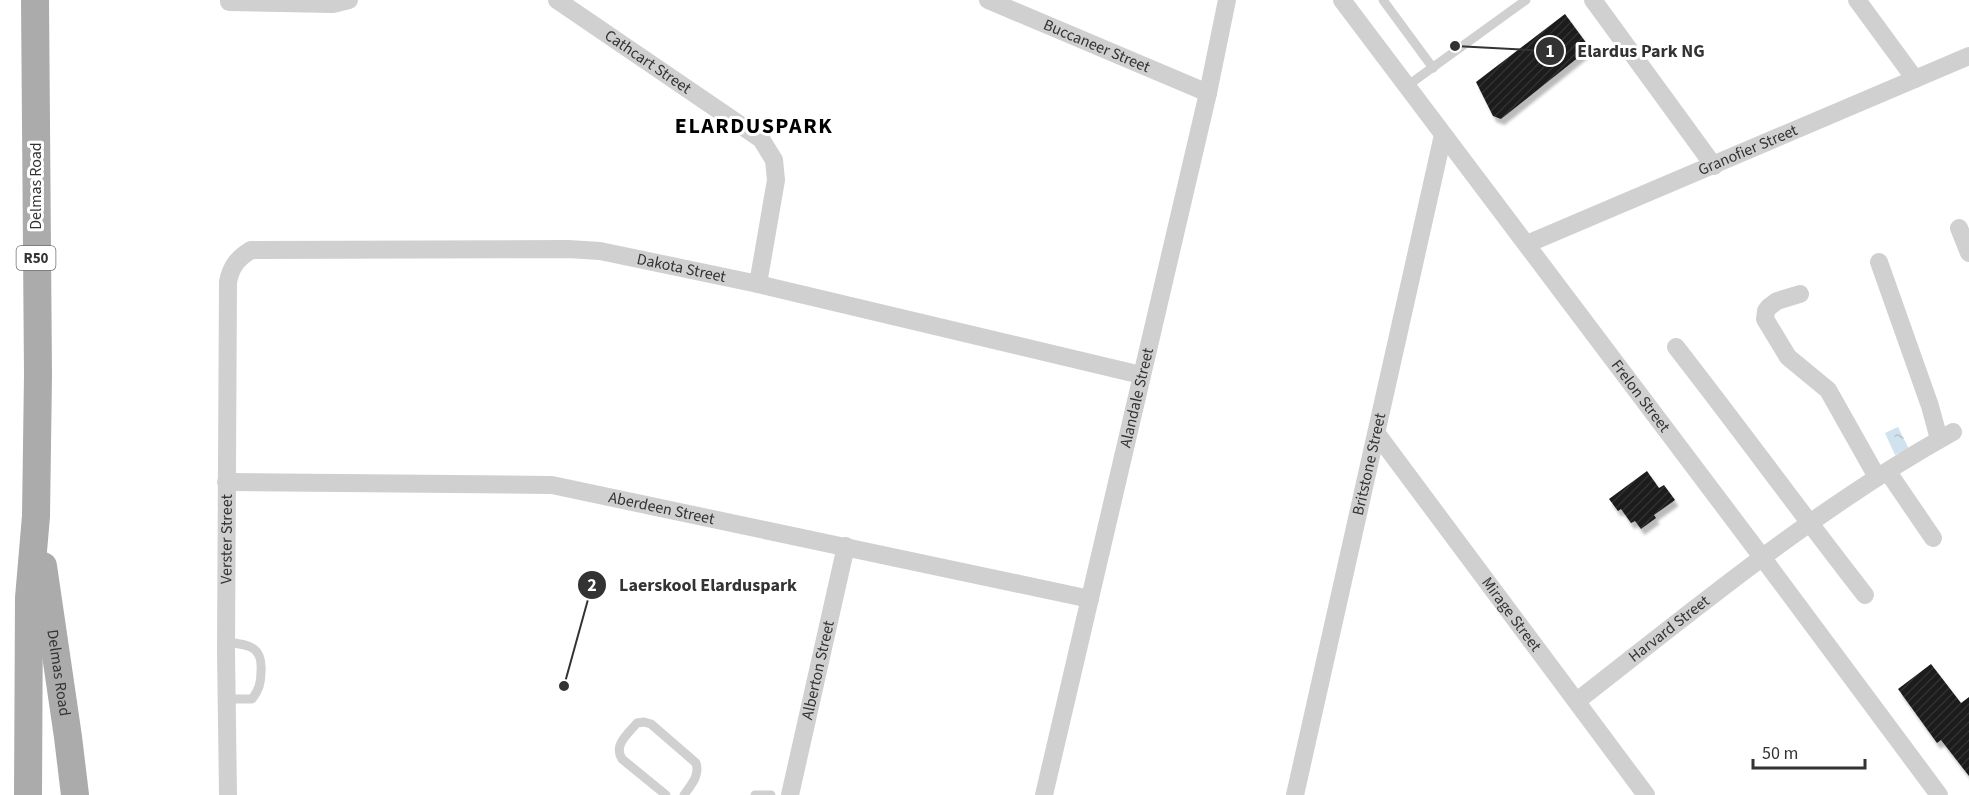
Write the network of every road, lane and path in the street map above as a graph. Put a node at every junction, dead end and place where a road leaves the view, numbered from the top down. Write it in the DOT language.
graph roads {
  1 [pos="35,0"];
  2 [pos="349,0"];
  3 [pos="557,0"];
  4 [pos="988,0"];
  5 [pos="1227,0"];
  6 [pos="1342,0"];
  7 [pos="1383,0"];
  8 [pos="1526,0"];
  9 [pos="1593,0"];
  10 [pos="1857,0"];
  11 [pos="230,2"];
  12 [pos="1969,56"];
  13 [pos="1433,68"];
  14 [pos="1915,79"];
  15 [pos="1407,86"];
  16 [pos="1208,93"];
  17 [pos="1443,135"];
  18 [pos="1714,166"];
  19 [pos="1959,228"];
  20 [pos="1527,244"];
  21 [pos="1969,253"];
  22 [pos="1879,262"];
  23 [pos="228,282"];
  24 [pos="758,284"];
  25 [pos="1800,294"];
  26 [pos="1676,347"];
  27 [pos="1141,375"];
  28 [pos="1377,434"];
  29 [pos="1883,475"];
  30 [pos="226,482"];
  31 [pos="36,516"];
  32 [pos="1809,523"];
  33 [pos="1933,538"];
  34 [pos="846,546"];
  35 [pos="1762,557"];
  36 [pos="1865,595"];
  37 [pos="1090,599"];
  38 [pos="226,642"];
  39 [pos="226,699"];
  40 [pos="1577,701"];
  41 [pos="28,795"];
  42 [pos="75,795"];
  43 [pos="228,795"];
  44 [pos="666,795"];
  45 [pos="684,795"];
  46 [pos="755,795"];
  47 [pos="771,795"];
  48 [pos="790,795"];
  49 [pos="1044,795"];
  50 [pos="1295,795"];
  51 [pos="1646,795"];
  52 [pos="1939,795"];
  1 -- 31 [label="main road, Delmas Road / R50"];
  2 -- 11 [label="street"];
  3 -- 24 [label="street, Cathcart Street"];
  4 -- 16 [label="street, Buccaneer Street"];
  5 -- 16 [label="street, Alandale Street"];
  6 -- 15 [label="street, Frelon Street"];
  7 -- 13 [label="lane"];
  8 -- 13 [label="lane"];
  9 -- 18 [label="street"];
  10 -- 14 [label="street"];
  12 -- 14 [label="street, Granofier Street"];
  13 -- 15 [label="lane"];
  14 -- 18 [label="street, Granofier Street"];
  15 -- 17 [label="street, Frelon Street"];
  16 -- 27 [label="street, Alandale Street"];
  17 -- 20 [label="street, Frelon Street"];
  17 -- 28 [label="street, Britstone Street"];
  18 -- 20 [label="street, Granofier Street"];
  19 -- 21 [label="street"];
  20 -- 35 [label="street, Frelon Street"];
  22 -- 29 [label="street, Harvard Street"];
  23 -- 24 [label="street, Dakota Street"];
  23 -- 30 [label="street, Verster Street"];
  24 -- 27 [label="street, Dakota Street"];
  25 -- 29 [label="street"];
  26 -- 32 [label="street"];
  27 -- 37 [label="street, Alandale Street"];
  28 -- 40 [label="street, Mirage Street"];
  28 -- 50 [label="street, Britstone Street"];
  29 -- 32 [label="street, Harvard Street"];
  29 -- 33 [label="street"];
  30 -- 34 [label="street, Aberdeen Street"];
  30 -- 38 [label="street, Verster Street"];
  31 -- 41 [label="main road, Delmas Road / R50"];
  31 -- 42 [label="main road, Delmas Road / R50"];
  32 -- 35 [label="street, Harvard Street"];
  32 -- 36 [label="street"];
  34 -- 37 [label="street, Aberdeen Street"];
  34 -- 48 [label="street, Alberton Street"];
  35 -- 40 [label="street, Harvard Street"];
  35 -- 52 [label="street, Frelon Street"];
  37 -- 49 [label="street, Alandale Street"];
  38 -- 39 [label="street, Verster Street"];
  38 -- 39 [label="lane"];
  39 -- 43 [label="street, Verster Street"];
  40 -- 51 [label="street, Mirage Street"];
  44 -- 45 [label="lane"];
  46 -- 47 [label="lane"];
}
